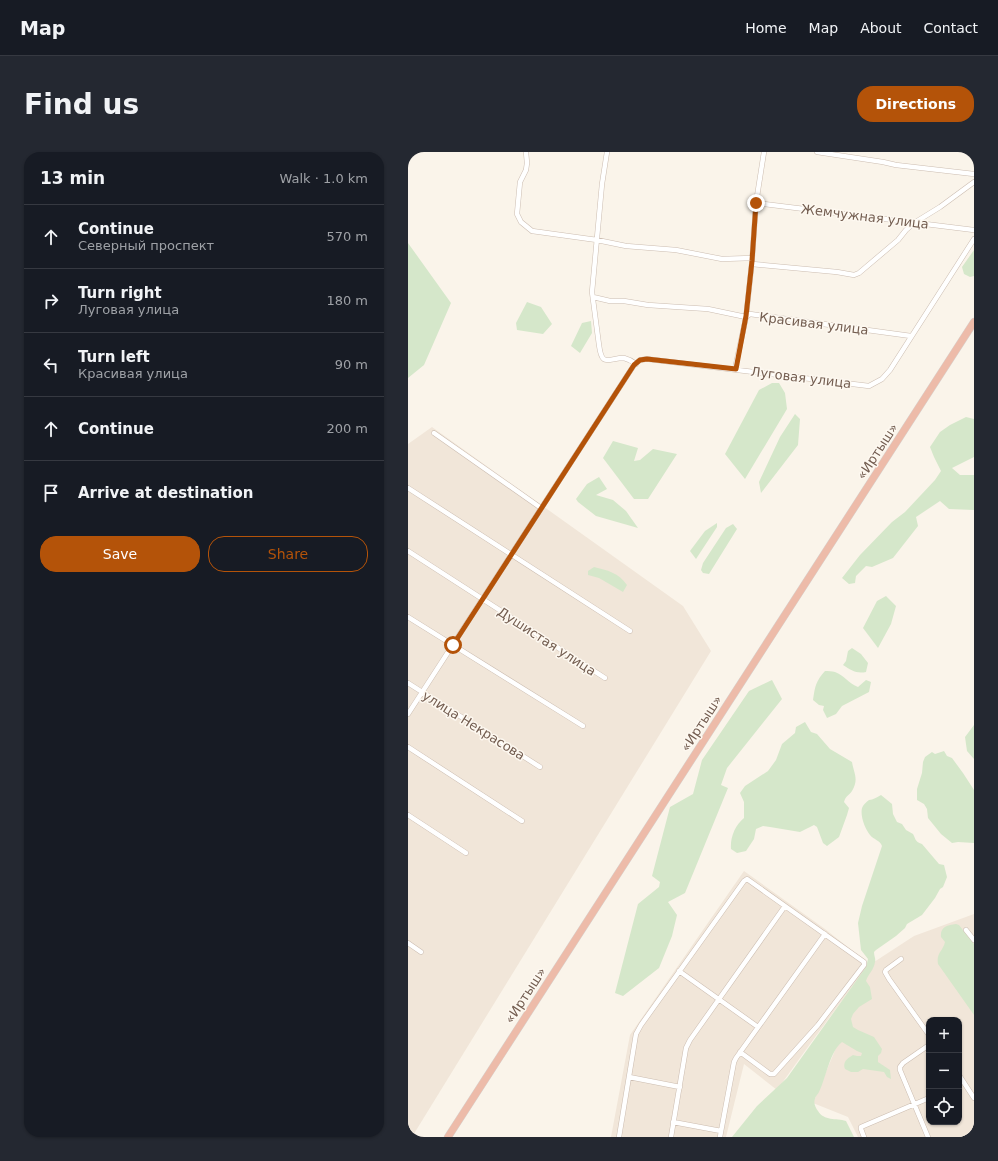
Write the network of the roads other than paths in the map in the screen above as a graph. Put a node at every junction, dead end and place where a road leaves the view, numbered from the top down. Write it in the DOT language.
graph roads {
  1 [pos="526,152"];
  2 [pos="607,152"];
  3 [pos="764,152"];
  4 [pos="817,152"];
  5 [pos="974,174"];
  6 [pos="974,182"];
  7 [pos="756,203"];
  8 [pos="914,223"];
  9 [pos="974,230"];
  10 [pos="974,239"];
  11 [pos="597,240"];
  12 [pos="752,258"];
  13 [pos="752,264"];
  14 [pos="593,297"];
  15 [pos="746,316"];
  16 [pos="974,322"];
  17 [pos="911,336"];
  18 [pos="636,364"];
  19 [pos="736,369"];
  20 [pos="434,433"];
  21 [pos="408,488"];
  22 [pos="541,508"];
  23 [pos="408,551"];
  24 [pos="512,554"];
  25 [pos="482,599"];
  26 [pos="408,617"];
  27 [pos="630,630"];
  28 [pos="453,645"];
  29 [pos="605,678"];
  30 [pos="408,683"];
  31 [pos="422,692"];
  32 [pos="408,714"];
  33 [pos="583,726"];
  34 [pos="408,748"];
  35 [pos="540,767"];
  36 [pos="408,815"];
  37 [pos="522,821"];
  38 [pos="466,853"];
  39 [pos="785,906"];
  40 [pos="966,930"];
  41 [pos="825,934"];
  42 [pos="974,940"];
  43 [pos="408,943"];
  44 [pos="421,952"];
  45 [pos="901,959"];
  46 [pos="679,971"];
  47 [pos="718,999"];
  48 [pos="758,1027"];
  49 [pos="926,1031"];
  50 [pos="926,1048"];
  51 [pos="740,1052"];
  52 [pos="629,1077"];
  53 [pos="962,1079"];
  54 [pos="965,1083"];
  55 [pos="962,1084"];
  56 [pos="680,1087"];
  57 [pos="974,1098"];
  58 [pos="926,1099"];
  59 [pos="914,1104"];
  60 [pos="673,1122"];
  61 [pos="721,1131"];
  62 [pos="448,1137"];
  63 [pos="619,1137"];
  64 [pos="671,1137"];
  65 [pos="720,1137"];
  66 [pos="864,1137"];
  67 [pos="928,1137"];
  1 -- 11 [label="street"];
  2 -- 11 [label="street"];
  3 -- 7 [label="street"];
  4 -- 5 [label="street"];
  6 -- 8 [label="street"];
  7 -- 8 [label="street, Жемчужная улица"];
  7 -- 12 [label="street"];
  8 -- 9 [label="street, Жемчужная улица"];
  8 -- 13 [label="street"];
  10 -- 17 [label="street"];
  11 -- 12 [label="street"];
  11 -- 14 [label="street"];
  12 -- 13 [label="street"];
  13 -- 15 [label="street"];
  14 -- 15 [label="street"];
  14 -- 18 [label="street"];
  15 -- 17 [label="street, Красивая улица"];
  15 -- 19 [label="street, Красивая улица"];
  16 -- 62 [label="highway, «Иртыш»"];
  17 -- 19 [label="street, Луговая улица"];
  18 -- 19 [label="street, Луговая улица"];
  18 -- 22 [label="street"];
  20 -- 22 [label="street"];
  21 -- 24 [label="street"];
  22 -- 24 [label="street"];
  23 -- 25 [label="street, Душистая улица"];
  24 -- 25 [label="street"];
  24 -- 27 [label="street"];
  25 -- 28 [label="street"];
  25 -- 29 [label="street, Душистая улица"];
  26 -- 28 [label="street"];
  28 -- 31 [label="street"];
  28 -- 33 [label="street"];
  30 -- 31 [label="street, улица Некрасова"];
  31 -- 32 [label="street"];
  31 -- 35 [label="street, улица Некрасова"];
  34 -- 37 [label="street"];
  36 -- 38 [label="street"];
  39 -- 41 [label="street"];
  39 -- 46 [label="street"];
  39 -- 47 [label="street"];
  40 -- 42 [label="street"];
  41 -- 48 [label="street"];
  41 -- 51 [label="street"];
  43 -- 44 [label="street"];
  45 -- 49 [label="street"];
  46 -- 47 [label="street"];
  46 -- 52 [label="street"];
  47 -- 48 [label="street"];
  47 -- 56 [label="street"];
  48 -- 51 [label="street"];
  50 -- 59 [label="street"];
  51 -- 61 [label="street"];
  52 -- 56 [label="street"];
  52 -- 63 [label="street"];
  53 -- 54 [label="street"];
  54 -- 55 [label="street"];
  54 -- 57 [label="street"];
  56 -- 60 [label="street"];
  58 -- 59 [label="street"];
  59 -- 66 [label="street"];
  59 -- 67 [label="street"];
  60 -- 61 [label="street"];
  60 -- 64 [label="street"];
  61 -- 65 [label="street"];
}
